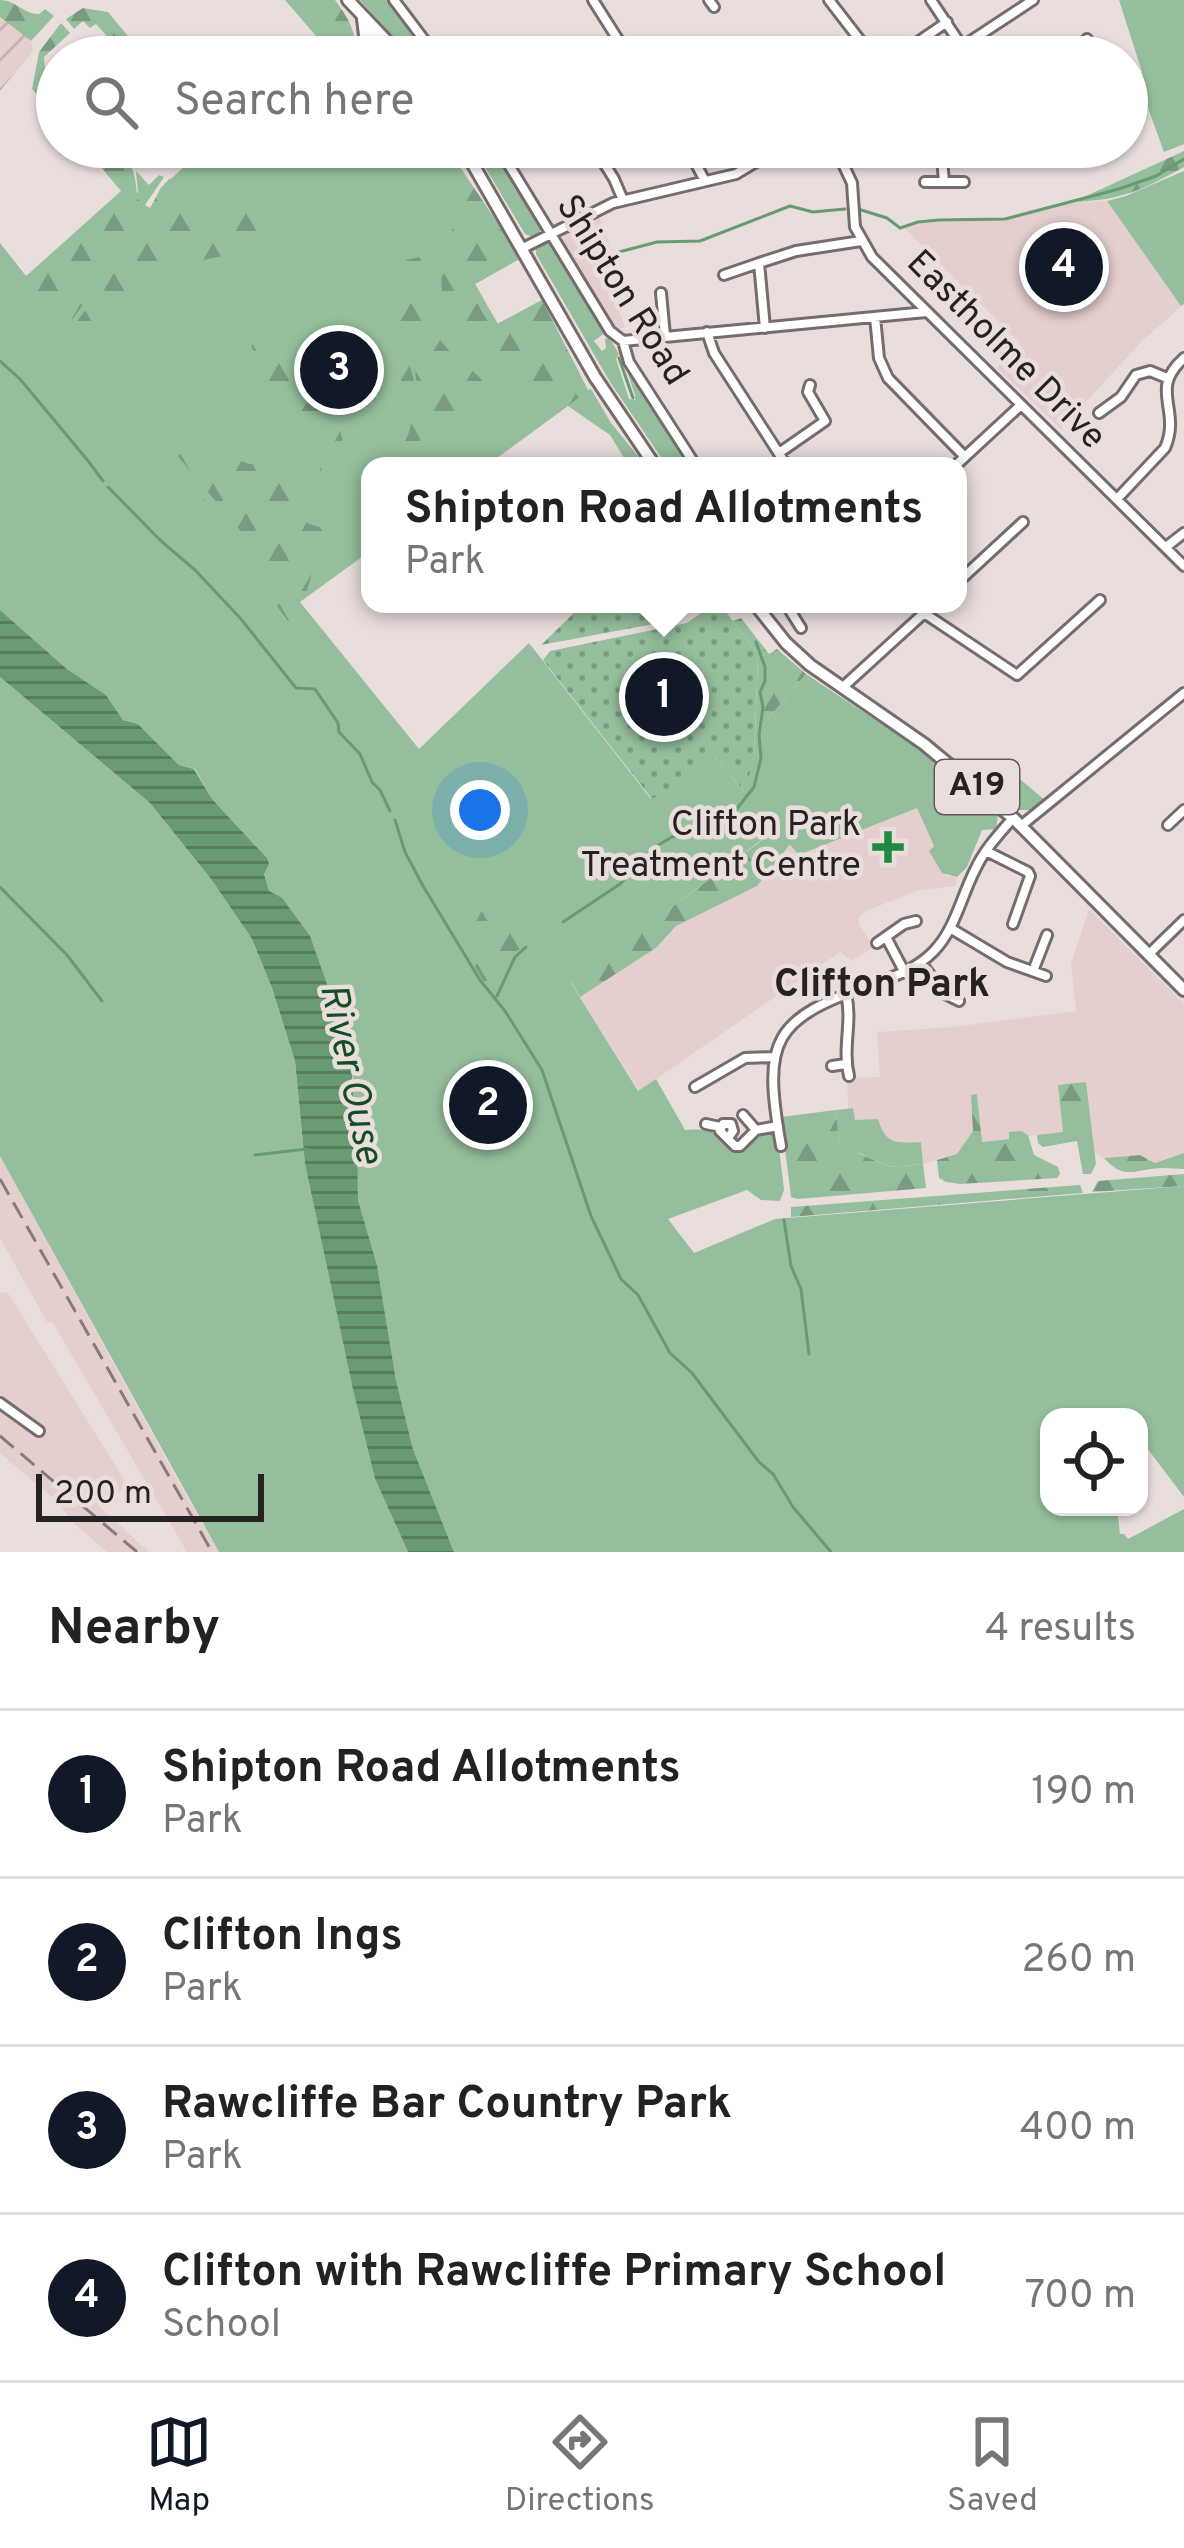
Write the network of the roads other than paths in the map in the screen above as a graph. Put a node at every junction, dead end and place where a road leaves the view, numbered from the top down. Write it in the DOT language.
graph roads {
  1 [pos="348,0"];
  2 [pos="394,0"];
  3 [pos="593,0"];
  4 [pos="829,0"];
  5 [pos="932,0"];
  6 [pos="1033,0"];
  7 [pos="367,22"];
  8 [pos="947,22"];
  9 [pos="365,36"];
  10 [pos="374,36"];
  11 [pos="421,36"];
  12 [pos="616,36"];
  13 [pos="857,36"];
  14 [pos="927,36"];
  15 [pos="956,36"];
  16 [pos="978,36"];
  17 [pos="476,168"];
  18 [pos="510,168"];
  19 [pos="608,168"];
  20 [pos="698,168"];
  21 [pos="746,168"];
  22 [pos="846,168"];
  23 [pos="943,168"];
  24 [pos="705,181"];
  25 [pos="925,182"];
  26 [pos="944,182"];
  27 [pos="964,182"];
  28 [pos="623,200"];
  29 [pos="550,235"];
  30 [pos="861,241"];
  31 [pos="523,248"];
  32 [pos="759,263"];
  33 [pos="724,275"];
  34 [pos="662,293"];
  35 [pos="908,294"];
  36 [pos="927,312"];
  37 [pos="889,315"];
  38 [pos="875,317"];
  39 [pos="765,328"];
  40 [pos="707,332"];
  41 [pos="665,336"];
  42 [pos="623,340"];
  43 [pos="1184,358"];
  44 [pos="1167,378"];
  45 [pos="806,390"];
  46 [pos="1021,405"];
  47 [pos="1101,408"];
  48 [pos="779,453"];
  49 [pos="649,457"];
  50 [pos="690,457"];
  51 [pos="782,457"];
  52 [pos="965,457"];
  53 [pos="1117,499"];
  54 [pos="1023,522"];
  55 [pos="1184,532"];
  56 [pos="1166,548"];
  57 [pos="1184,566"];
  58 [pos="967,574"];
  59 [pos="1100,600"];
  60 [pos="762,613"];
  61 [pos="792,613"];
  62 [pos="924,613"];
  63 [pos="801,628"];
  64 [pos="842,688"];
  65 [pos="1184,693"];
  66 [pos="1184,809"];
  67 [pos="1017,822"];
  68 [pos="1168,825"];
  69 [pos="986,851"];
  70 [pos="1184,920"];
  71 [pos="916,921"];
  72 [pos="1012,924"];
  73 [pos="950,928"];
  74 [pos="1047,934"];
  75 [pos="1149,954"];
  76 [pos="922,963"];
  77 [pos="1033,971"];
  78 [pos="904,973"];
  79 [pos="1046,976"];
  80 [pos="1184,990"];
  81 [pos="846,994"];
  82 [pos="958,1001"];
  83 [pos="774,1057"];
  84 [pos="846,1064"];
  85 [pos="832,1066"];
  86 [pos="849,1076"];
  87 [pos="695,1088"];
  88 [pos="743,1115"];
  89 [pos="706,1124"];
  90 [pos="778,1126"];
  91 [pos="759,1129"];
  92 [pos="781,1146"];
  93 [pos="0,1403"];
  94 [pos="39,1431"];
  1 -- 7 [label="main road"];
  2 -- 11 [label="street"];
  3 -- 12 [label="street"];
  4 -- 13 [label="street"];
  5 -- 8 [label="street"];
  6 -- 16 [label="street"];
  7 -- 9 [label="main road"];
  7 -- 10 [label="main road"];
  8 -- 14 [label="street"];
  8 -- 15 [label="street"];
  17 -- 31 [label="main road, Shipton Road"];
  18 -- 29 [label="street, Shipton Road"];
  19 -- 28 [label="street"];
  20 -- 24 [label="street"];
  21 -- 24 [label="street"];
  22 -- 30 [label="street, Eastholme Drive"];
  23 -- 26 [label="street"];
  24 -- 28 [label="street"];
  25 -- 26 [label="street"];
  26 -- 27 [label="street"];
  28 -- 29 [label="street"];
  29 -- 31 [label="street"];
  29 -- 42 [label="street, Shipton Road"];
  30 -- 32 [label="street"];
  30 -- 35 [label="street, Eastholme Drive"];
  31 -- 49 [label="main road, Shipton Road"];
  32 -- 33 [label="street"];
  32 -- 39 [label="street"];
  34 -- 41 [label="street"];
  35 -- 36 [label="street, Eastholme Drive"];
  35 -- 37 [label="street"];
  36 -- 37 [label="street"];
  36 -- 46 [label="street, Eastholme Drive"];
  37 -- 38 [label="street"];
  38 -- 39 [label="street"];
  38 -- 52 [label="street"];
  39 -- 40 [label="street"];
  40 -- 41 [label="street"];
  40 -- 48 [label="street"];
  41 -- 42 [label="street"];
  42 -- 50 [label="street, Shipton Road"];
  43 -- 44 [label="street"];
  44 -- 47 [label="street"];
  44 -- 53 [label="street"];
  45 -- 48 [label="street"];
  46 -- 52 [label="street"];
  46 -- 53 [label="street, Eastholme Drive"];
  48 -- 51 [label="street"];
  53 -- 56 [label="street, Eastholme Drive"];
  54 -- 58 [label="street"];
  55 -- 56 [label="street"];
  56 -- 57 [label="street, Eastholme Drive"];
  59 -- 62 [label="street"];
  60 -- 64 [label="main road, A19"];
  61 -- 63 [label="street"];
  62 -- 64 [label="street"];
  64 -- 67 [label="main road, A19"];
  65 -- 67 [label="street"];
  66 -- 68 [label="street"];
  67 -- 69 [label="street"];
  67 -- 75 [label="main road, A19"];
  69 -- 72 [label="street"];
  69 -- 73 [label="street"];
  70 -- 75 [label="street"];
  71 -- 78 [label="street"];
  73 -- 76 [label="street"];
  73 -- 77 [label="street"];
  74 -- 77 [label="street"];
  75 -- 80 [label="main road, A19"];
  76 -- 78 [label="street"];
  76 -- 82 [label="street"];
  77 -- 79 [label="street"];
  78 -- 81 [label="street"];
  81 -- 83 [label="street"];
  81 -- 84 [label="street"];
  83 -- 87 [label="street"];
  83 -- 90 [label="street"];
  84 -- 85 [label="street"];
  84 -- 86 [label="street"];
  88 -- 91 [label="street"];
  89 -- 91 [label="street"];
  90 -- 91 [label="street"];
  90 -- 92 [label="street"];
  93 -- 94 [label="street"];
}
